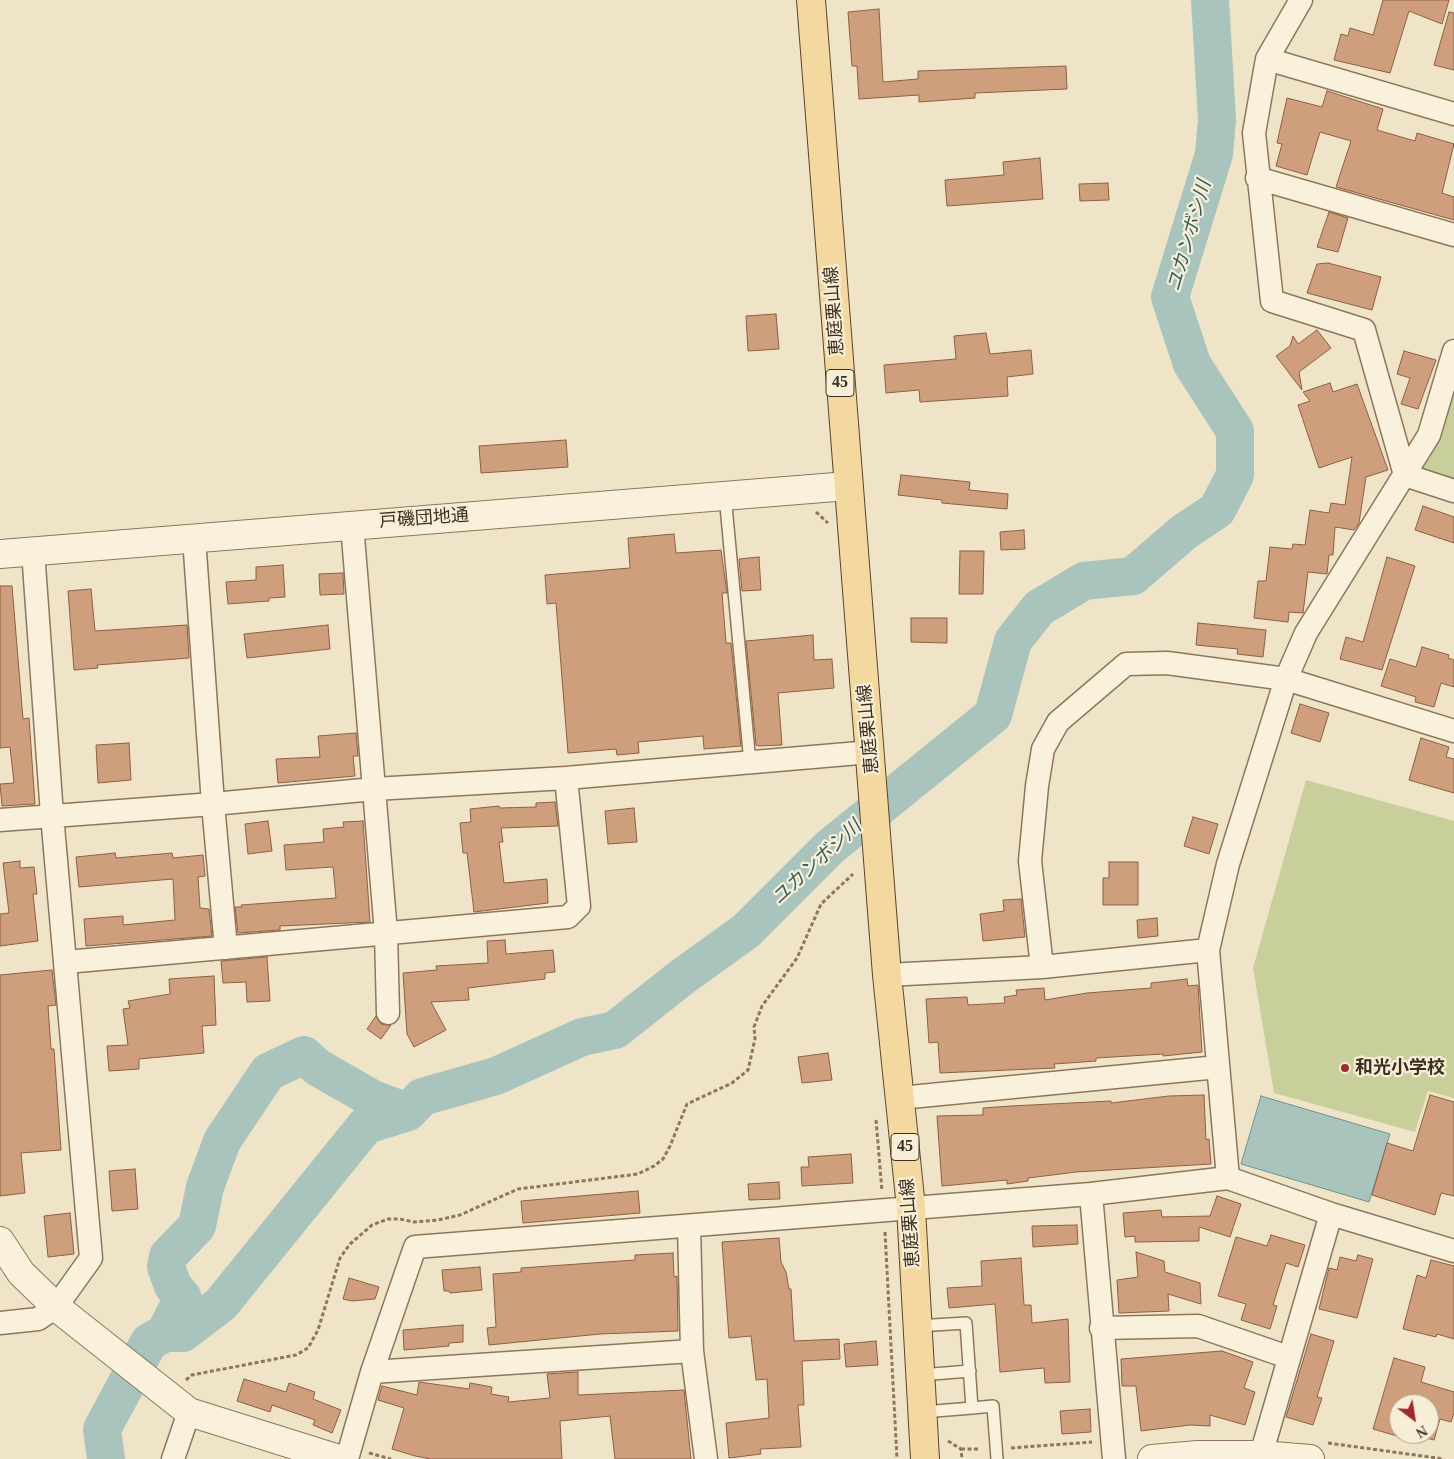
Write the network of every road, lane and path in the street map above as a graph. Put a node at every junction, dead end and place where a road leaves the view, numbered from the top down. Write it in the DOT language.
graph roads {
  1 [pos="811,0"];
  2 [pos="1301,0"];
  3 [pos="1268,59"];
  4 [pos="1454,114"];
  5 [pos="1257,178"];
  6 [pos="1454,235"];
  7 [pos="1454,351"];
  8 [pos="1405,475"];
  9 [pos="848,486"];
  10 [pos="1454,490"];
  11 [pos="725,495"];
  12 [pos="352,525"];
  13 [pos="194,538"];
  14 [pos="33,551"];
  15 [pos="0,554"];
  16 [pos="1286,679"];
  17 [pos="1454,731"];
  18 [pos="872,759"];
  19 [pos="750,762"];
  20 [pos="566,778"];
  21 [pos="374,789"];
  22 [pos="213,804"];
  23 [pos="52,815"];
  24 [pos="0,820"];
  25 [pos="853,867"];
  26 [pos="853,874"];
  27 [pos="854,884"];
  28 [pos="386,933"];
  29 [pos="226,948"];
  30 [pos="1208,950"];
  31 [pos="66,962"];
  32 [pos="1042,967"];
  33 [pos="888,975"];
  34 [pos="388,1013"];
  35 [pos="1218,1067"];
  36 [pos="900,1098"];
  37 [pos="875,1112"];
  38 [pos="1228,1178"];
  39 [pos="1091,1194"];
  40 [pos="911,1208"];
  41 [pos="884,1211"];
  42 [pos="1332,1214"];
  43 [pos="689,1226"];
  44 [pos="0,1241"];
  45 [pos="1454,1251"];
  46 [pos="56,1307"];
  47 [pos="0,1322"];
  48 [pos="918,1326"];
  49 [pos="1101,1328"];
  50 [pos="692,1351"];
  51 [pos="1288,1357"];
  52 [pos="970,1371"];
  53 [pos="372,1372"];
  54 [pos="920,1375"];
  55 [pos="170,1386"];
  56 [pos="972,1408"];
  57 [pos="189,1412"];
  58 [pos="922,1412"];
  59 [pos="1261,1455"];
  60 [pos="173,1459"];
  61 [pos="339,1459"];
  62 [pos="347,1459"];
  63 [pos="706,1459"];
  64 [pos="897,1459"];
  65 [pos="925,1459"];
  66 [pos="997,1459"];
  67 [pos="1114,1459"];
  68 [pos="1152,1459"];
  69 [pos="1310,1459"];
  1 -- 9 [label="main road, 恵庭栗山線 / 45"];
  2 -- 3 [label="street"];
  3 -- 4 [label="street"];
  3 -- 5 [label="street"];
  5 -- 6 [label="street"];
  5 -- 8 [label="street"];
  7 -- 8 [label="street"];
  8 -- 10 [label="street"];
  8 -- 16 [label="street"];
  9 -- 11 [label="street, 戸磯団地通"];
  9 -- 18 [label="main road, 恵庭栗山線 / 45"];
  11 -- 12 [label="street, 戸磯団地通"];
  11 -- 19 [label="lane"];
  12 -- 13 [label="street, 戸磯団地通"];
  12 -- 21 [label="street"];
  13 -- 14 [label="street, 戸磯団地通"];
  13 -- 22 [label="street"];
  14 -- 15 [label="street, 戸磯団地通"];
  14 -- 23 [label="street"];
  16 -- 17 [label="street"];
  16 -- 30 [label="street"];
  16 -- 32 [label="street"];
  18 -- 19 [label="street"];
  18 -- 33 [label="main road, 恵庭栗山線 / 45"];
  19 -- 20 [label="street"];
  20 -- 21 [label="street"];
  20 -- 28 [label="street"];
  21 -- 22 [label="street"];
  21 -- 28 [label="street"];
  22 -- 23 [label="street"];
  22 -- 29 [label="street"];
  23 -- 24 [label="street"];
  23 -- 31 [label="street"];
  25 -- 26 [label="path"];
  26 -- 27 [label="path"];
  26 -- 55 [label="path"];
  28 -- 29 [label="street"];
  28 -- 34 [label="street"];
  29 -- 31 [label="street"];
  30 -- 32 [label="street"];
  30 -- 35 [label="street"];
  31 -- 46 [label="street"];
  32 -- 33 [label="street"];
  33 -- 36 [label="main road, 恵庭栗山線 / 45"];
  35 -- 36 [label="street"];
  35 -- 38 [label="street"];
  36 -- 40 [label="main road, 恵庭栗山線 / 45"];
  37 -- 41 [label="path"];
  38 -- 39 [label="street"];
  38 -- 42 [label="street"];
  39 -- 40 [label="street"];
  39 -- 49 [label="street"];
  40 -- 41 [label="street"];
  40 -- 48 [label="main road, 恵庭栗山線 / 45"];
  41 -- 43 [label="street"];
  41 -- 64 [label="path"];
  42 -- 45 [label="street"];
  42 -- 51 [label="street"];
  43 -- 50 [label="street"];
  43 -- 53 [label="street"];
  44 -- 46 [label="street"];
  46 -- 47 [label="street"];
  46 -- 55 [label="street"];
  48 -- 52 [label="lane"];
  48 -- 54 [label="main road, 恵庭栗山線 / 45"];
  49 -- 51 [label="street"];
  49 -- 67 [label="street"];
  50 -- 53 [label="street"];
  50 -- 63 [label="street"];
  51 -- 59 [label="street"];
  52 -- 54 [label="lane"];
  52 -- 56 [label="lane"];
  53 -- 62 [label="street"];
  54 -- 58 [label="main road, 恵庭栗山線 / 45"];
  55 -- 57 [label="street"];
  56 -- 58 [label="lane"];
  56 -- 66 [label="lane"];
  57 -- 60 [label="street"];
  57 -- 61 [label="street"];
  58 -- 65 [label="main road, 恵庭栗山線 / 45"];
  59 -- 68 [label="street"];
  59 -- 69 [label="street"];
}
